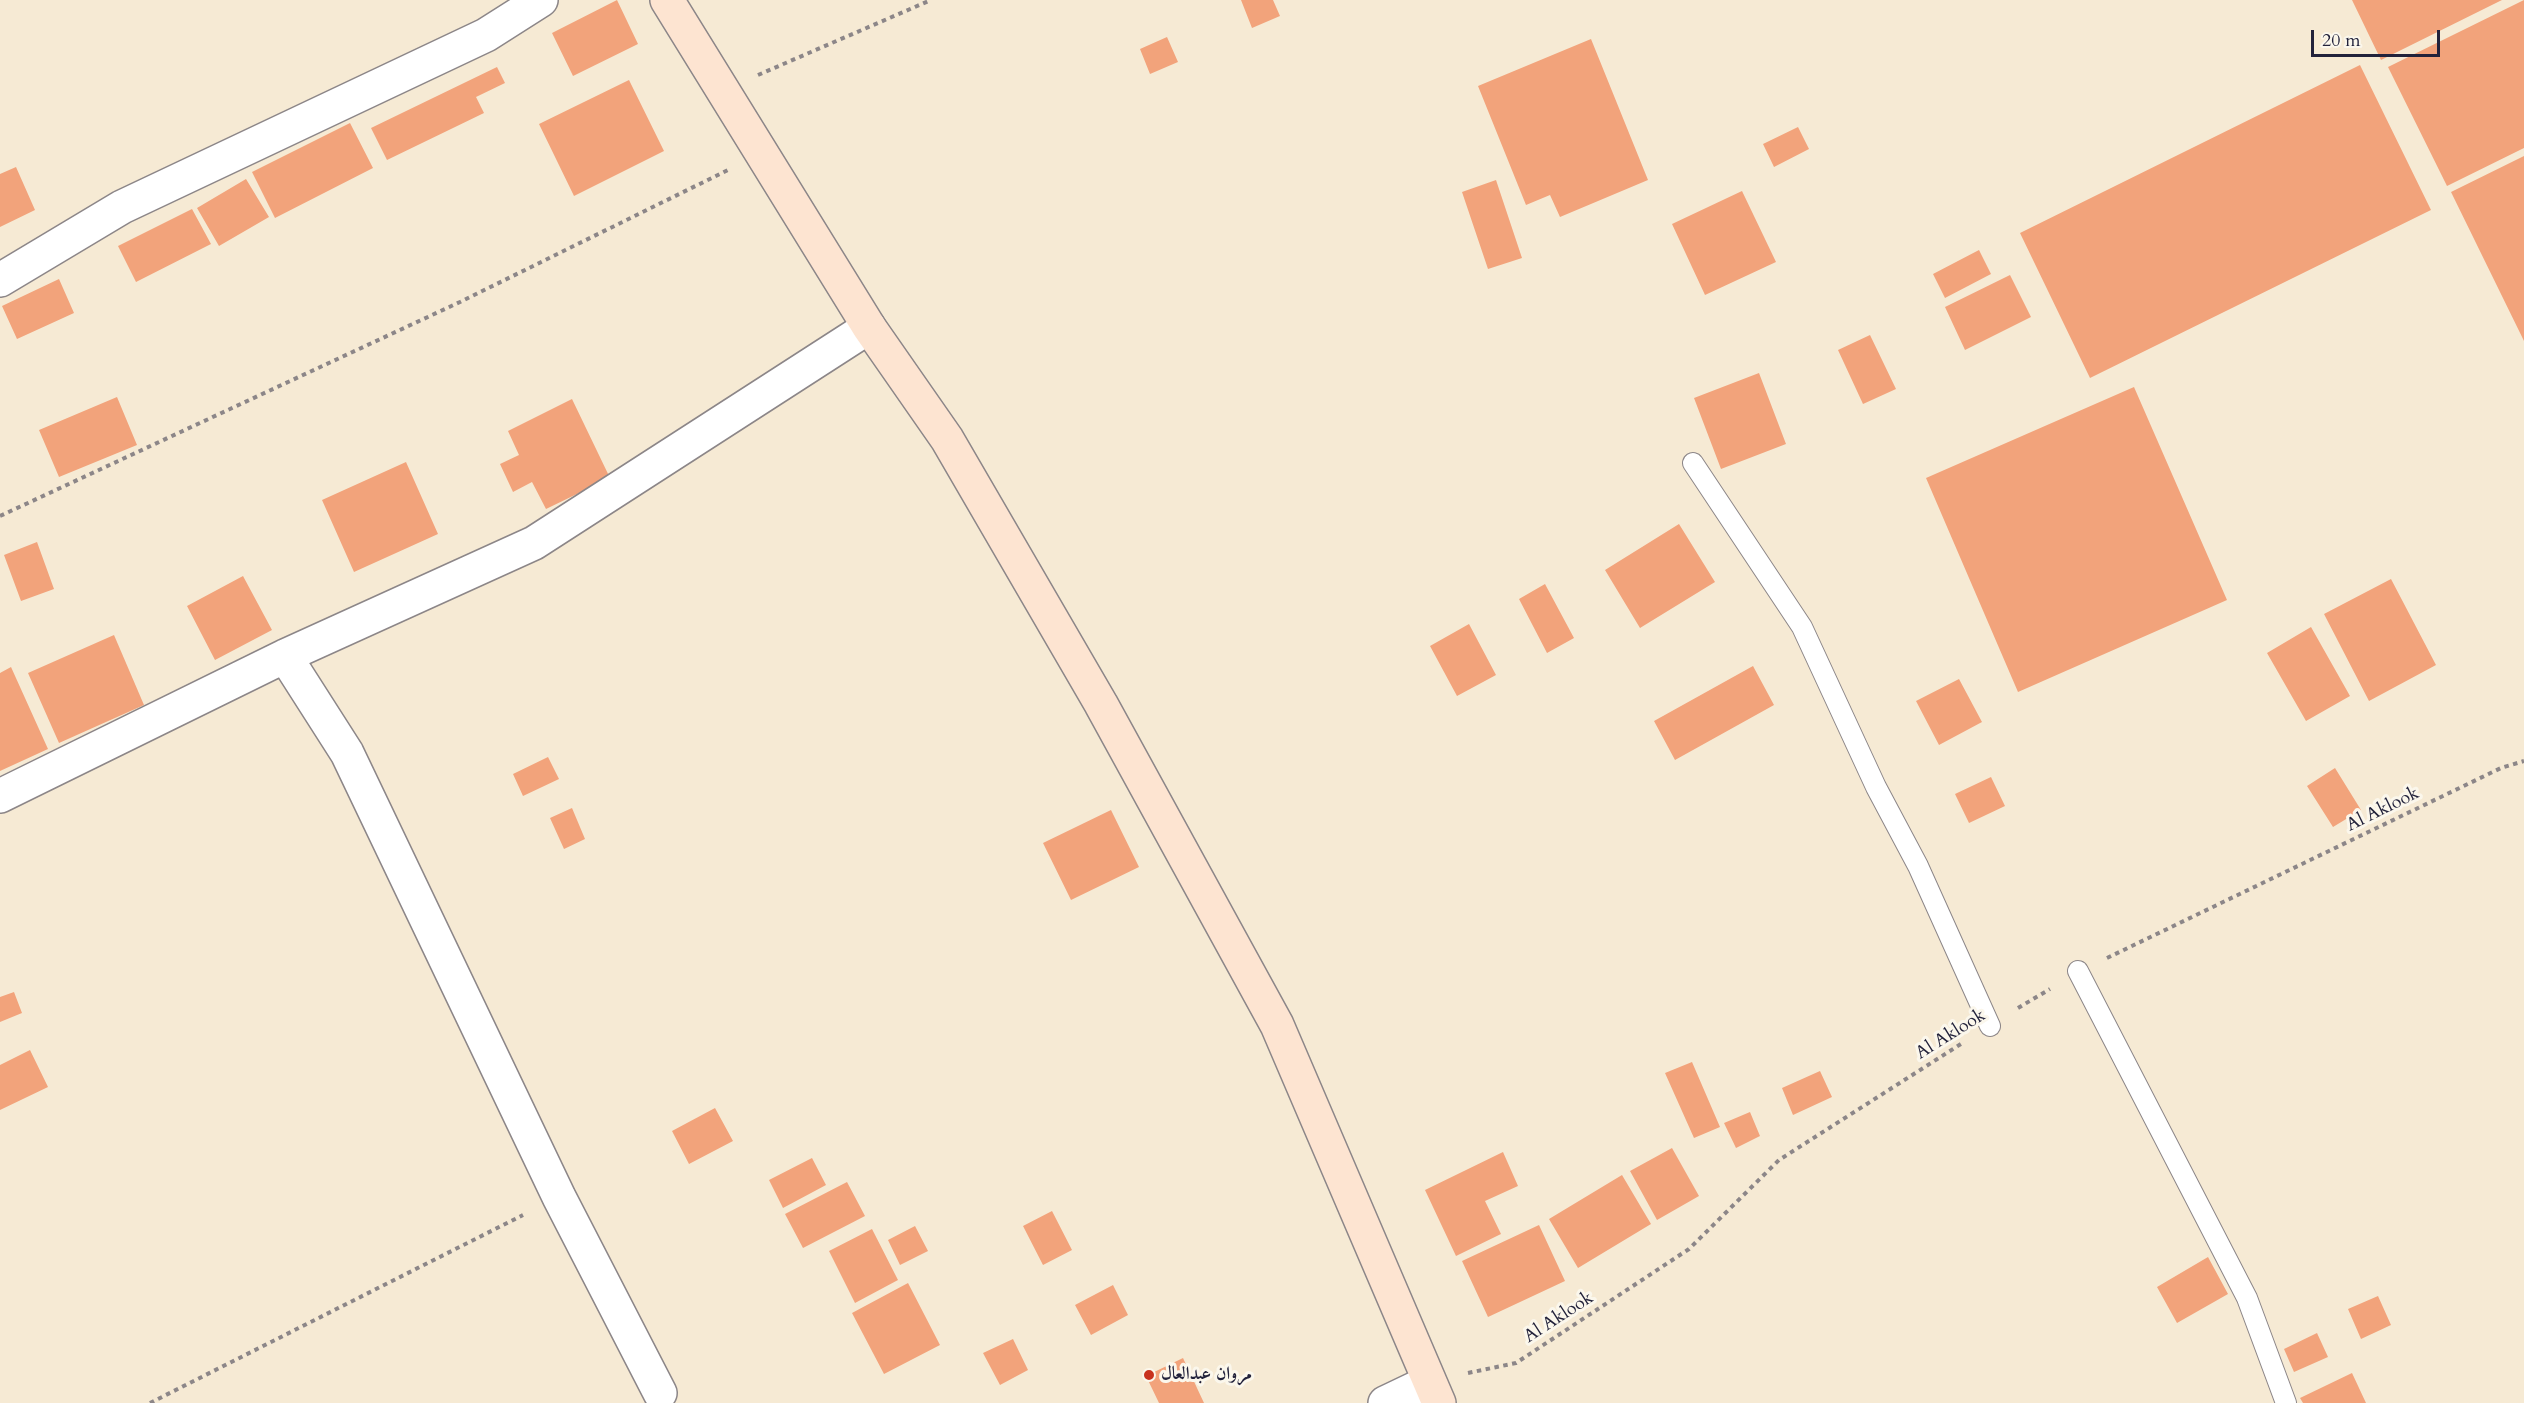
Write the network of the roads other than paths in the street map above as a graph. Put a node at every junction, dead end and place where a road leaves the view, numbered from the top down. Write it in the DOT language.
graph roads {
  1 [pos="541,0"];
  2 [pos="667,0"];
  3 [pos="0,280"];
  4 [pos="869,327"];
  5 [pos="1693,463"];
  6 [pos="285,656"];
  7 [pos="0,796"];
  8 [pos="2078,971"];
  9 [pos="1990,1026"];
  10 [pos="660,1393"];
  11 [pos="1434,1393"];
  12 [pos="1386,1403"];
  13 [pos="2286,1403"];
  1 -- 3 [label="street"];
  2 -- 4 [label="street"];
  4 -- 6 [label="street"];
  4 -- 11 [label="street"];
  5 -- 9 [label="lane"];
  6 -- 7 [label="street"];
  6 -- 10 [label="street"];
  8 -- 13 [label="lane"];
  11 -- 12 [label="street"];
}
